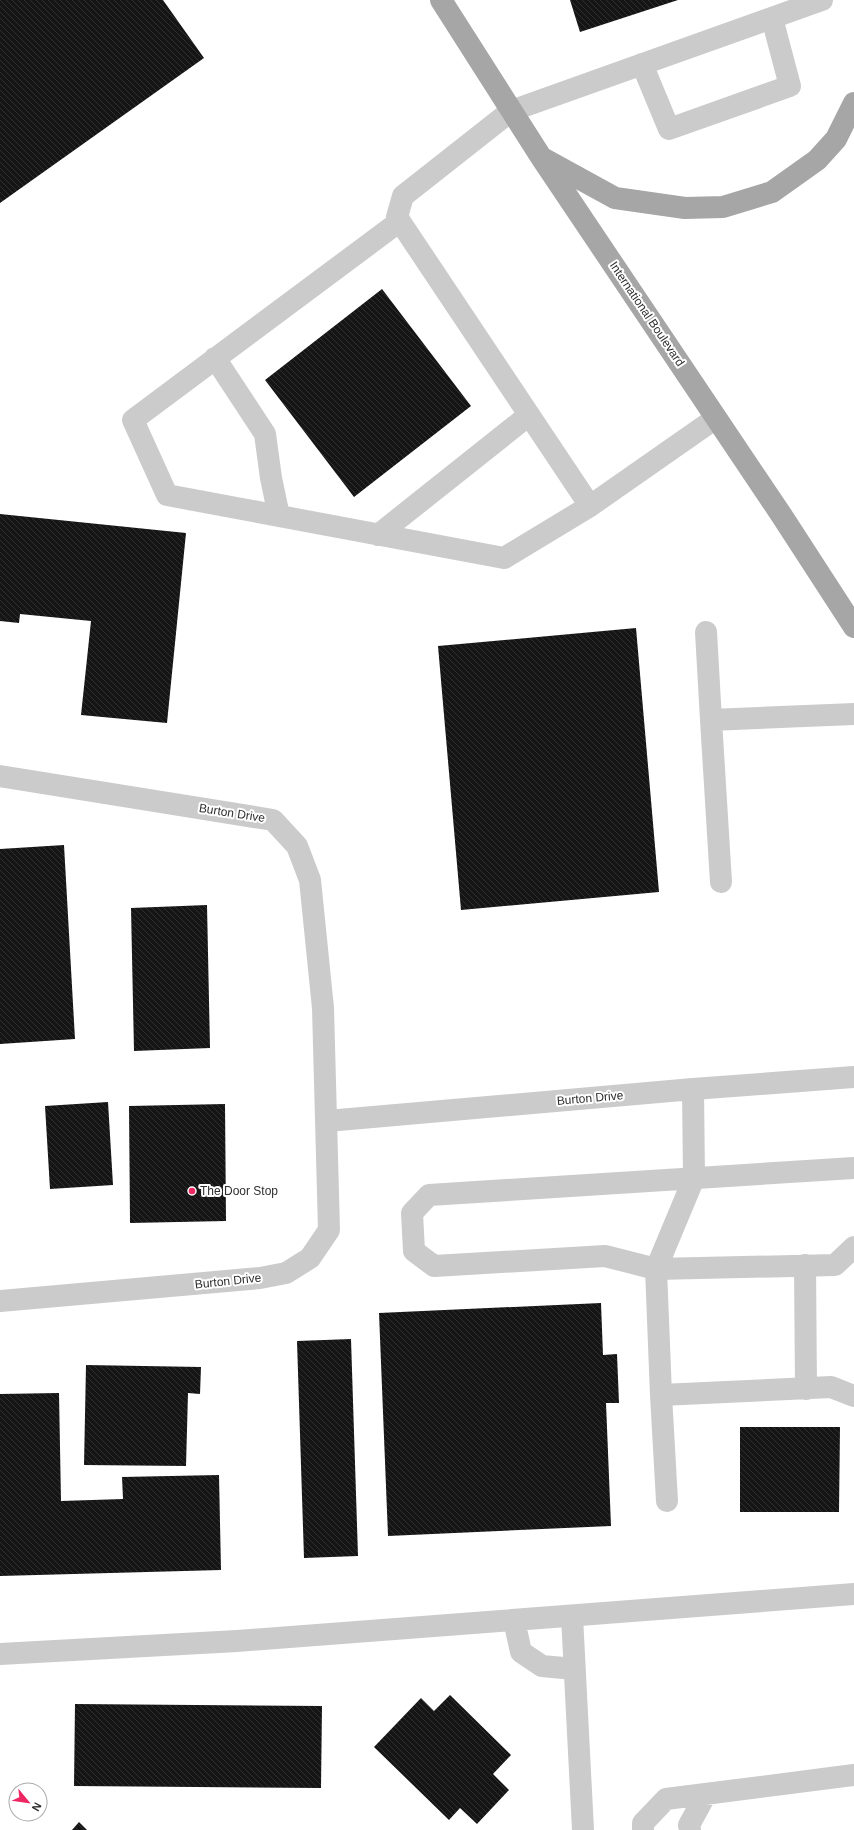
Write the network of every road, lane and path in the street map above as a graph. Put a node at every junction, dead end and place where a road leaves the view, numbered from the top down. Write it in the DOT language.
graph roads {
  1 [pos="441,0"];
  2 [pos="822,0"];
  3 [pos="772,18"];
  4 [pos="642,64"];
  5 [pos="854,103"];
  6 [pos="511,111"];
  7 [pos="541,157"];
  8 [pos="400,222"];
  9 [pos="216,358"];
  10 [pos="529,415"];
  11 [pos="716,418"];
  12 [pos="590,506"];
  13 [pos="279,516"];
  14 [pos="378,535"];
  15 [pos="854,627"];
  16 [pos="706,632"];
  17 [pos="854,714"];
  18 [pos="711,720"];
  19 [pos="0,776"];
  20 [pos="721,882"];
  21 [pos="854,1077"];
  22 [pos="693,1089"];
  23 [pos="327,1121"];
  24 [pos="854,1168"];
  25 [pos="694,1178"];
  26 [pos="854,1247"];
  27 [pos="804,1265"];
  28 [pos="656,1269"];
  29 [pos="0,1302"];
  30 [pos="806,1388"];
  31 [pos="661,1395"];
  32 [pos="854,1396"];
  33 [pos="667,1501"];
  34 [pos="854,1594"];
  35 [pos="572,1616"];
  36 [pos="514,1620"];
  37 [pos="0,1654"];
  38 [pos="574,1669"];
  39 [pos="854,1775"];
  40 [pos="706,1794"];
  41 [pos="686,1828"];
  42 [pos="583,1830"];
  43 [pos="643,1830"];
  1 -- 6 [label="main road, International Boulevard"];
  2 -- 3 [label="street"];
  3 -- 4 [label="street"];
  3 -- 4 [label="street"];
  4 -- 6 [label="street"];
  5 -- 7 [label="main road"];
  6 -- 7 [label="main road, International Boulevard"];
  6 -- 8 [label="street"];
  7 -- 11 [label="main road, International Boulevard"];
  8 -- 9 [label="street"];
  8 -- 10 [label="street"];
  9 -- 13 [label="street"];
  9 -- 13 [label="street"];
  10 -- 12 [label="street"];
  10 -- 14 [label="street"];
  11 -- 12 [label="street"];
  11 -- 15 [label="main road, International Boulevard"];
  12 -- 14 [label="street"];
  13 -- 14 [label="street"];
  16 -- 18 [label="street"];
  17 -- 18 [label="street"];
  18 -- 20 [label="street"];
  19 -- 23 [label="street, Burton Drive"];
  21 -- 22 [label="street, Burton Drive"];
  22 -- 23 [label="street, Burton Drive"];
  22 -- 25 [label="street"];
  23 -- 29 [label="street, Burton Drive"];
  24 -- 25 [label="street"];
  25 -- 28 [label="street"];
  25 -- 28 [label="street"];
  26 -- 27 [label="street"];
  27 -- 28 [label="street"];
  27 -- 30 [label="street"];
  28 -- 31 [label="street"];
  30 -- 31 [label="street"];
  30 -- 32 [label="street"];
  31 -- 33 [label="street"];
  34 -- 35 [label="street"];
  35 -- 36 [label="street"];
  35 -- 38 [label="street"];
  36 -- 37 [label="street"];
  36 -- 38 [label="street"];
  38 -- 42 [label="street"];
  39 -- 40 [label="street"];
  40 -- 41 [label="street"];
  40 -- 43 [label="street"];
}
